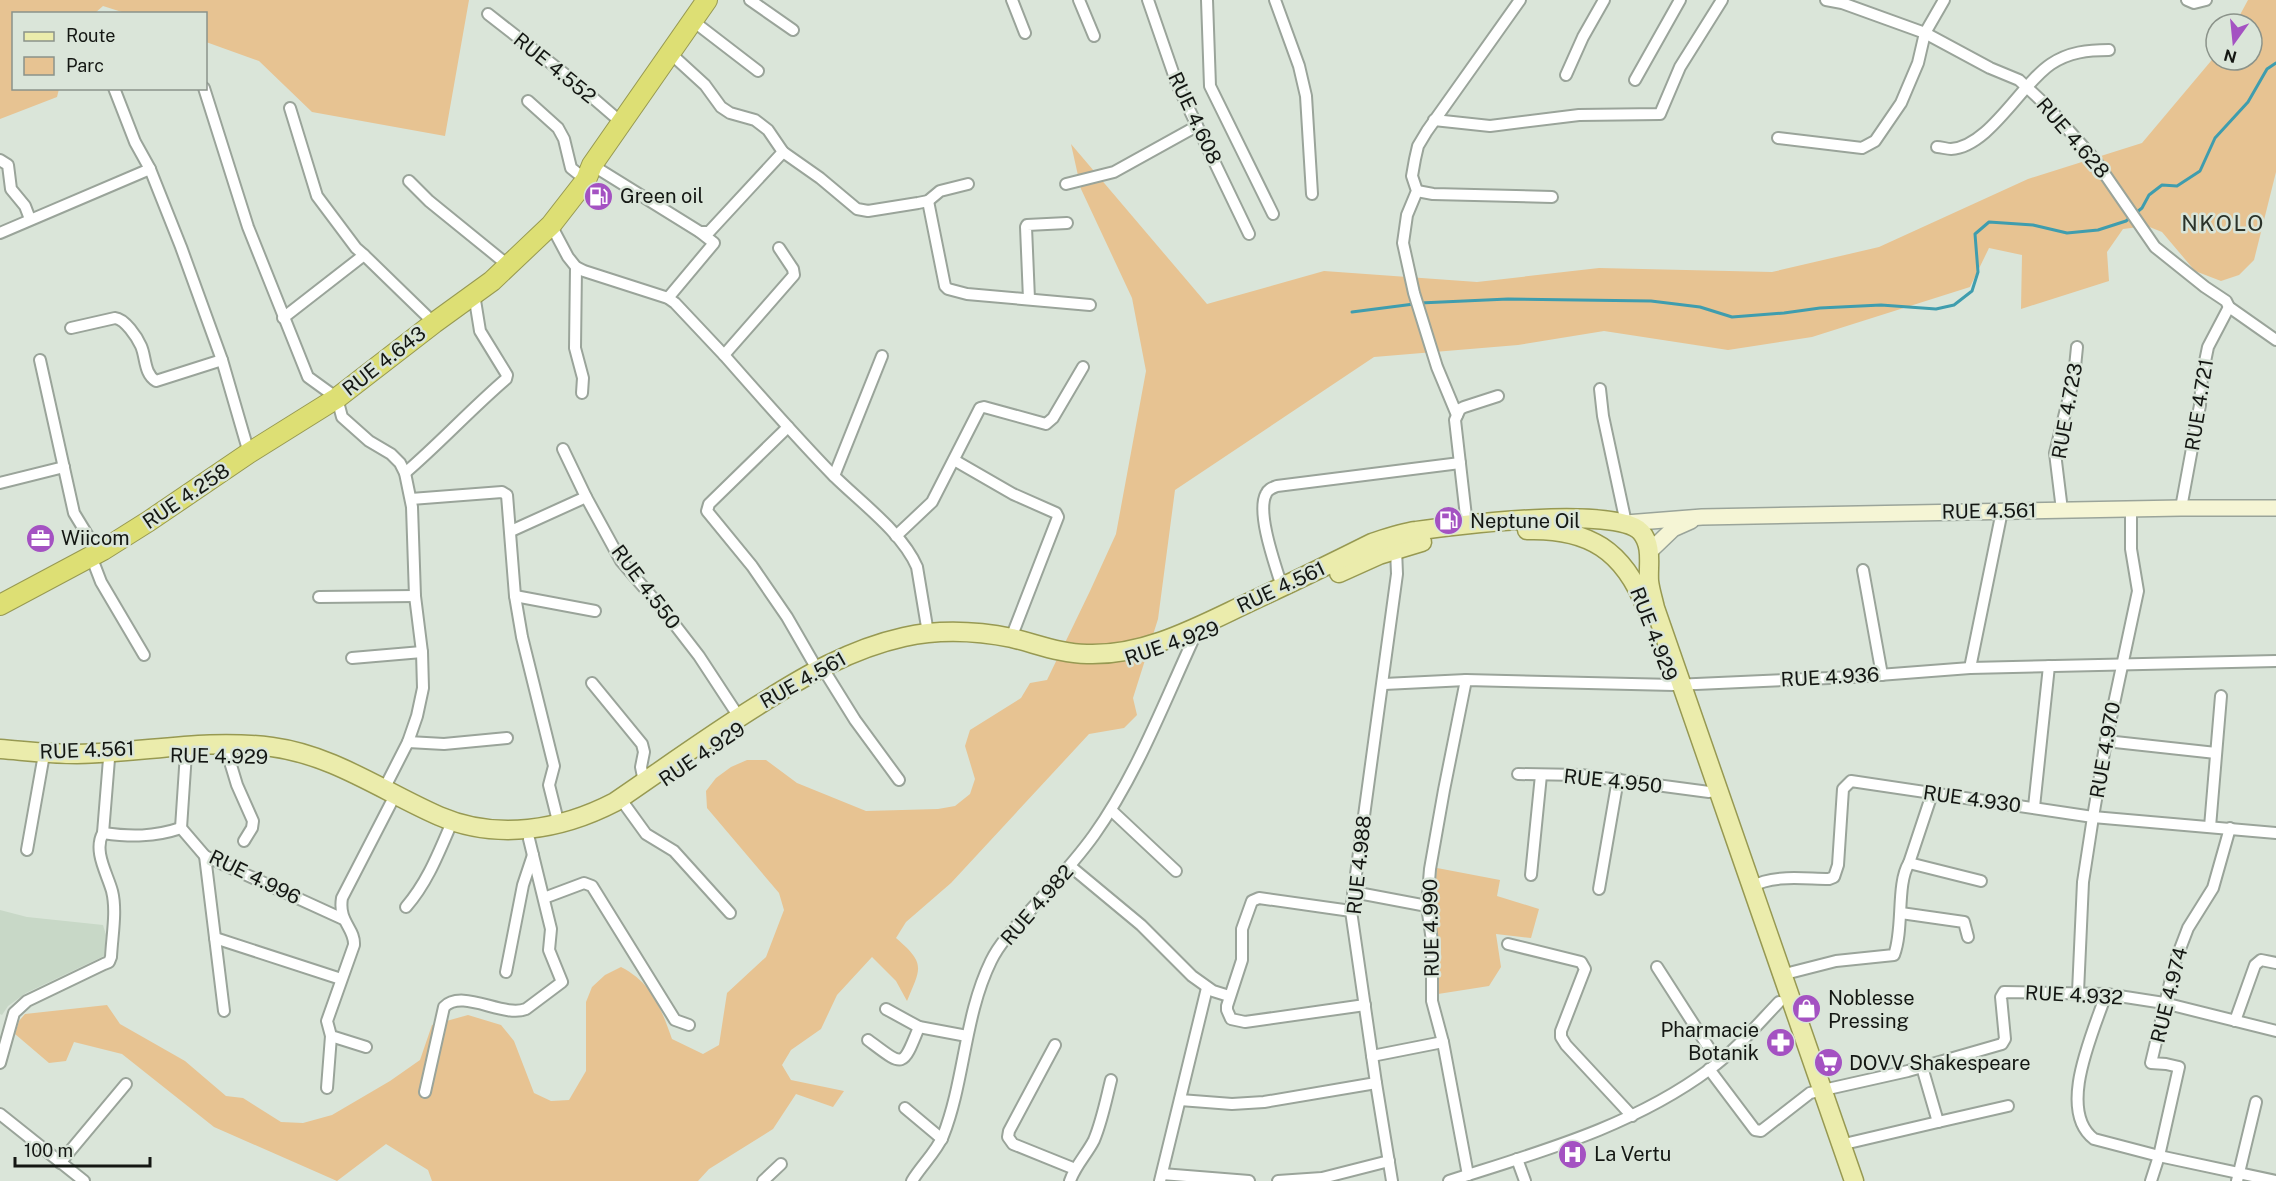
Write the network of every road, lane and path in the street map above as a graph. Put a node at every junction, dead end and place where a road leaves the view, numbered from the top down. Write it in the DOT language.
graph roads {
  1 [pos="707,0"];
  2 [pos="750,0"];
  3 [pos="1012,0"];
  4 [pos="1079,0"];
  5 [pos="1148,0"];
  6 [pos="1207,0"];
  7 [pos="1275,0"];
  8 [pos="1520,0"];
  9 [pos="1604,0"];
  10 [pos="1680,0"];
  11 [pos="1722,0"];
  12 [pos="1826,0"];
  13 [pos="1944,0"];
  14 [pos="2187,0"];
  15 [pos="2206,0"];
  16 [pos="1842,2"];
  17 [pos="489,14"];
  18 [pos="693,21"];
  19 [pos="793,30"];
  20 [pos="1025,33"];
  21 [pos="1925,33"];
  22 [pos="1094,36"];
  23 [pos="2109,50"];
  24 [pos="670,53"];
  25 [pos="759,70"];
  26 [pos="1566,75"];
  27 [pos="1635,80"];
  28 [pos="2026,86"];
  29 [pos="115,90"];
  30 [pos="205,90"];
  31 [pos="528,101"];
  32 [pos="290,108"];
  33 [pos="1434,120"];
  34 [pos="622,123"];
  35 [pos="1197,126"];
  36 [pos="1778,138"];
  37 [pos="1937,147"];
  38 [pos="783,152"];
  39 [pos="0,160"];
  40 [pos="150,169"];
  41 [pos="589,172"];
  42 [pos="409,181"];
  43 [pos="968,184"];
  44 [pos="1066,184"];
  45 [pos="1417,191"];
  46 [pos="1312,194"];
  47 [pos="1552,197"];
  48 [pos="928,201"];
  49 [pos="1273,214"];
  50 [pos="30,219"];
  51 [pos="1067,223"];
  52 [pos="551,225"];
  53 [pos="1,231"];
  54 [pos="700,232"];
  55 [pos="1249,234"];
  56 [pos="779,248"];
  57 [pos="364,255"];
  58 [pos="509,266"];
  59 [pos="576,267"];
  60 [pos="474,294"];
  61 [pos="668,298"];
  62 [pos="1029,299"];
  63 [pos="1090,305"];
  64 [pos="2229,307"];
  65 [pos="283,318"];
  66 [pos="434,323"];
  67 [pos="71,328"];
  68 [pos="2276,340"];
  69 [pos="2077,347"];
  70 [pos="724,355"];
  71 [pos="882,356"];
  72 [pos="40,360"];
  73 [pos="222,360"];
  74 [pos="1083,367"];
  75 [pos="1600,389"];
  76 [pos="582,393"];
  77 [pos="1498,396"];
  78 [pos="337,398"];
  79 [pos="1457,415"];
  80 [pos="788,427"];
  81 [pos="563,449"];
  82 [pos="249,453"];
  83 [pos="954,460"];
  84 [pos="1460,464"];
  85 [pos="64,466"];
  86 [pos="405,473"];
  87 [pos="834,476"];
  88 [pos="0,483"];
  89 [pos="586,497"];
  90 [pos="411,499"];
  91 [pos="2181,508"];
  92 [pos="2276,508"];
  93 [pos="2131,509"];
  94 [pos="2062,510"];
  95 [pos="2002,511"];
  96 [pos="1702,517"];
  97 [pos="1626,523"];
  98 [pos="1467,525"];
  99 [pos="511,531"];
  100 [pos="896,536"];
  101 [pos="1647,545"];
  102 [pos="1396,549"];
  103 [pos="97,553"];
  104 [pos="1616,557"];
  105 [pos="1863,570"];
  106 [pos="1282,586"];
  107 [pos="415,596"];
  108 [pos="515,596"];
  109 [pos="319,597"];
  110 [pos="0,605"];
  111 [pos="595,611"];
  112 [pos="928,633"];
  113 [pos="1011,638"];
  114 [pos="1193,640"];
  115 [pos="422,652"];
  116 [pos="144,655"];
  117 [pos="352,658"];
  118 [pos="2276,661"];
  119 [pos="2121,664"];
  120 [pos="2049,666"];
  121 [pos="1970,668"];
  122 [pos="822,672"];
  123 [pos="1882,675"];
  124 [pos="1466,680"];
  125 [pos="592,683"];
  126 [pos="1383,684"];
  127 [pos="1678,684"];
  128 [pos="2222,696"];
  129 [pos="739,717"];
  130 [pos="507,738"];
  131 [pos="2106,741"];
  132 [pos="408,742"];
  133 [pos="0,749"];
  134 [pos="227,752"];
  135 [pos="186,753"];
  136 [pos="2216,753"];
  137 [pos="0,756"];
  138 [pos="109,759"];
  139 [pos="43,760"];
  140 [pos="1518,774"];
  141 [pos="1541,775"];
  142 [pos="1618,779"];
  143 [pos="899,780"];
  144 [pos="644,782"];
  145 [pos="1709,792"];
  146 [pos="1932,794"];
  147 [pos="387,796"];
  148 [pos="625,805"];
  149 [pos="2034,807"];
  150 [pos="1111,810"];
  151 [pos="2092,817"];
  152 [pos="559,825"];
  153 [pos="2210,827"];
  154 [pos="181,828"];
  155 [pos="2230,828"];
  156 [pos="449,829"];
  157 [pos="2276,833"];
  158 [pos="103,834"];
  159 [pos="244,841"];
  160 [pos="531,846"];
  161 [pos="27,850"];
  162 [pos="205,856"];
  163 [pos="1909,863"];
  164 [pos="1070,866"];
  165 [pos="1176,871"];
  166 [pos="1531,875"];
  167 [pos="1981,881"];
  168 [pos="1752,887"];
  169 [pos="1599,889"];
  170 [pos="1353,892"];
  171 [pos="544,898"];
  172 [pos="1427,906"];
  173 [pos="406,907"];
  174 [pos="1351,910"];
  175 [pos="730,913"];
  176 [pos="1901,913"];
  177 [pos="343,919"];
  178 [pos="1968,937"];
  179 [pos="215,938"];
  180 [pos="1508,944"];
  181 [pos="2276,963"];
  182 [pos="1657,967"];
  183 [pos="506,972"];
  184 [pos="1781,975"];
  185 [pos="341,979"];
  186 [pos="1207,988"];
  187 [pos="2078,992"];
  188 [pos="2106,994"];
  189 [pos="1229,996"];
  190 [pos="1779,1002"];
  191 [pos="2164,1003"];
  192 [pos="1365,1005"];
  193 [pos="886,1010"];
  194 [pos="224,1011"];
  195 [pos="2235,1021"];
  196 [pos="689,1025"];
  197 [pos="919,1027"];
  198 [pos="2276,1031"];
  199 [pos="331,1036"];
  200 [pos="967,1036"];
  201 [pos="868,1040"];
  202 [pos="1443,1042"];
  203 [pos="1055,1045"];
  204 [pos="366,1047"];
  205 [pos="1372,1056"];
  206 [pos="0,1063"];
  207 [pos="1714,1066"];
  208 [pos="1922,1067"];
  209 [pos="1111,1080"];
  210 [pos="1376,1083"];
  211 [pos="126,1084"];
  212 [pos="327,1088"];
  213 [pos="426,1092"];
  214 [pos="1816,1092"];
  215 [pos="1180,1100"];
  216 [pos="2256,1102"];
  217 [pos="2008,1106"];
  218 [pos="905,1108"];
  219 [pos="0,1114"];
  220 [pos="1632,1116"];
  221 [pos="1938,1122"];
  222 [pos="942,1139"];
  223 [pos="1840,1145"];
  224 [pos="2159,1156"];
  225 [pos="1517,1159"];
  226 [pos="1389,1161"];
  227 [pos="60,1163"];
  228 [pos="782,1164"];
  229 [pos="1075,1169"];
  230 [pos="1468,1175"];
  231 [pos="2238,1177"];
  232 [pos="1161,1178"];
  233 [pos="84,1181"];
  234 [pos="763,1181"];
  235 [pos="912,1181"];
  236 [pos="1070,1181"];
  237 [pos="1249,1181"];
  238 [pos="1278,1181"];
  239 [pos="1392,1181"];
  240 [pos="1449,1181"];
  241 [pos="1525,1181"];
  242 [pos="1845,1181"];
  243 [pos="1854,1181"];
  244 [pos="2151,1181"];
  245 [pos="2276,1181"];
  1 -- 18 [label="highway, RUE 4.643"];
  2 -- 19 [label="street"];
  3 -- 20 [label="street"];
  4 -- 22 [label="street"];
  5 -- 35 [label="street, RUE 4.608"];
  6 -- 49 [label="street"];
  7 -- 46 [label="street"];
  8 -- 33 [label="street"];
  9 -- 26 [label="street"];
  10 -- 27 [label="street"];
  11 -- 33 [label="street"];
  12 -- 16 [label="street, RUE 4.628"];
  13 -- 21 [label="street"];
  14 -- 15 [label="street"];
  16 -- 21 [label="street, RUE 4.628"];
  17 -- 34 [label="street, RUE 4.552"];
  18 -- 24 [label="highway, RUE 4.643"];
  18 -- 25 [label="street"];
  21 -- 28 [label="street, RUE 4.628"];
  21 -- 36 [label="street"];
  23 -- 28 [label="street"];
  24 -- 34 [label="highway, RUE 4.643"];
  24 -- 38 [label="street"];
  28 -- 37 [label="street"];
  28 -- 64 [label="street, RUE 4.628"];
  29 -- 40 [label="street"];
  30 -- 65 [label="street"];
  31 -- 41 [label="street"];
  32 -- 57 [label="street"];
  33 -- 45 [label="street"];
  34 -- 41 [label="highway, RUE 4.643"];
  35 -- 44 [label="street"];
  35 -- 55 [label="street, RUE 4.608"];
  38 -- 48 [label="street"];
  38 -- 54 [label="street"];
  39 -- 50 [label="street"];
  40 -- 50 [label="street"];
  40 -- 73 [label="street"];
  41 -- 52 [label="highway, RUE 4.643"];
  41 -- 54 [label="street"];
  42 -- 58 [label="street"];
  43 -- 48 [label="street"];
  45 -- 47 [label="street"];
  45 -- 79 [label="street"];
  48 -- 62 [label="street"];
  50 -- 53 [label="street"];
  51 -- 62 [label="street"];
  52 -- 58 [label="highway, RUE 4.643"];
  52 -- 59 [label="street"];
  54 -- 61 [label="street"];
  56 -- 70 [label="street"];
  57 -- 65 [label="street"];
  57 -- 66 [label="street"];
  58 -- 60 [label="highway, RUE 4.643"];
  59 -- 61 [label="street"];
  59 -- 76 [label="street"];
  60 -- 66 [label="highway, RUE 4.643"];
  60 -- 86 [label="street"];
  61 -- 70 [label="street"];
  62 -- 63 [label="street"];
  64 -- 68 [label="street, RUE 4.628"];
  64 -- 91 [label="street, RUE 4.721"];
  65 -- 78 [label="street"];
  66 -- 78 [label="highway, RUE 4.643"];
  67 -- 73 [label="street"];
  69 -- 94 [label="street, RUE 4.723"];
  70 -- 80 [label="street"];
  71 -- 87 [label="street"];
  72 -- 85 [label="street"];
  73 -- 82 [label="street"];
  74 -- 83 [label="street"];
  75 -- 97 [label="street"];
  77 -- 79 [label="street"];
  78 -- 82 [label="highway, RUE 4.258"];
  78 -- 86 [label="street, RUE 4.643"];
  79 -- 84 [label="street"];
  80 -- 87 [label="street"];
  80 -- 122 [label="street"];
  81 -- 89 [label="street, RUE 4.550"];
  82 -- 103 [label="highway, RUE 4.258"];
  83 -- 100 [label="street"];
  83 -- 113 [label="street"];
  84 -- 98 [label="street"];
  84 -- 106 [label="street"];
  85 -- 88 [label="street"];
  85 -- 103 [label="street"];
  86 -- 90 [label="street, RUE 4.643"];
  87 -- 100 [label="street"];
  89 -- 99 [label="street"];
  89 -- 129 [label="street, RUE 4.550"];
  90 -- 99 [label="street"];
  90 -- 107 [label="street, RUE 4.643"];
  91 -- 92 [label="main road, RUE 4.561"];
  91 -- 93 [label="main road, RUE 4.561"];
  93 -- 94 [label="main road, RUE 4.561"];
  93 -- 119 [label="street, RUE 4.970"];
  94 -- 95 [label="main road, RUE 4.561"];
  95 -- 96 [label="main road, RUE 4.561"];
  95 -- 121 [label="street"];
  96 -- 97 [label="main road, RUE 4.561"];
  96 -- 101 [label="main road, RUE 4.561"];
  97 -- 98 [label="main road, RUE 4.561"];
  97 -- 101 [label="main road, RUE 4.561"];
  97 -- 104 [label="main road"];
  98 -- 106 [label="main road, RUE 4.561"];
  99 -- 108 [label="street"];
  100 -- 112 [label="street"];
  101 -- 104 [label="main road"];
  101 -- 127 [label="main road, RUE 4.929"];
  102 -- 104 [label="main road, RUE 4.929"];
  102 -- 114 [label="main road, RUE 4.929"];
  102 -- 126 [label="street, RUE 4.988"];
  103 -- 110 [label="highway, RUE 4.258"];
  103 -- 116 [label="street"];
  104 -- 127 [label="main road, RUE 4.929"];
  105 -- 123 [label="street"];
  106 -- 113 [label="main road, RUE 4.561"];
  107 -- 109 [label="street"];
  107 -- 115 [label="street, RUE 4.643"];
  108 -- 111 [label="street"];
  108 -- 152 [label="street"];
  112 -- 113 [label="main road, RUE 4.561"];
  112 -- 122 [label="main road, RUE 4.561"];
  114 -- 122 [label="main road, RUE 4.929"];
  114 -- 150 [label="street, RUE 4.982"];
  115 -- 117 [label="street"];
  115 -- 132 [label="street, RUE 4.643"];
  118 -- 119 [label="street, RUE 4.936"];
  119 -- 120 [label="street, RUE 4.936"];
  119 -- 131 [label="street, RUE 4.970"];
  120 -- 121 [label="street, RUE 4.936"];
  120 -- 149 [label="street"];
  121 -- 123 [label="street, RUE 4.936"];
  122 -- 129 [label="main road, RUE 4.561"];
  122 -- 143 [label="street"];
  122 -- 148 [label="main road, RUE 4.929"];
  123 -- 127 [label="street, RUE 4.936"];
  124 -- 126 [label="street, RUE 4.936"];
  124 -- 127 [label="street, RUE 4.936"];
  124 -- 172 [label="street, RUE 4.990"];
  125 -- 144 [label="street"];
  126 -- 170 [label="street, RUE 4.988"];
  127 -- 145 [label="main road, RUE 4.929"];
  127 -- 168 [label="main road, RUE 4.929"];
  128 -- 136 [label="street"];
  129 -- 144 [label="main road, RUE 4.561"];
  130 -- 132 [label="street"];
  131 -- 136 [label="street"];
  131 -- 151 [label="street, RUE 4.970"];
  132 -- 147 [label="street, RUE 4.643"];
  133 -- 147 [label="main road, RUE 4.561"];
  134 -- 135 [label="main road, RUE 4.929"];
  134 -- 147 [label="main road, RUE 4.929"];
  134 -- 159 [label="street"];
  135 -- 138 [label="main road, RUE 4.929"];
  135 -- 154 [label="street"];
  136 -- 153 [label="street"];
  137 -- 139 [label="main road, RUE 4.929"];
  138 -- 139 [label="main road, RUE 4.929"];
  138 -- 158 [label="street"];
  139 -- 161 [label="street"];
  140 -- 141 [label="street, RUE 4.950"];
  141 -- 142 [label="street, RUE 4.950"];
  141 -- 166 [label="street"];
  142 -- 145 [label="street, RUE 4.950"];
  142 -- 169 [label="street"];
  144 -- 152 [label="main road, RUE 4.561"];
  145 -- 190 [label="main road, RUE 4.929"];
  146 -- 149 [label="street, RUE 4.930"];
  146 -- 163 [label="street"];
  146 -- 168 [label="street, RUE 4.930"];
  147 -- 152 [label="main road, RUE 4.561"];
  147 -- 156 [label="main road, RUE 4.929"];
  147 -- 177 [label="street, RUE 4.643"];
  148 -- 160 [label="main road, RUE 4.929"];
  148 -- 175 [label="street"];
  149 -- 151 [label="street, RUE 4.930"];
  150 -- 164 [label="street, RUE 4.982"];
  150 -- 165 [label="street"];
  151 -- 153 [label="street, RUE 4.930"];
  151 -- 187 [label="street, RUE 4.970"];
  153 -- 155 [label="street, RUE 4.930"];
  154 -- 158 [label="street"];
  154 -- 162 [label="street, RUE 4.996"];
  155 -- 157 [label="street, RUE 4.930"];
  155 -- 191 [label="street, RUE 4.974"];
  156 -- 160 [label="main road, RUE 4.929"];
  156 -- 173 [label="street"];
  158 -- 206 [label="street"];
  160 -- 171 [label="street"];
  160 -- 183 [label="street"];
  162 -- 177 [label="street, RUE 4.996"];
  162 -- 179 [label="street"];
  163 -- 167 [label="street"];
  163 -- 176 [label="street"];
  164 -- 186 [label="street"];
  164 -- 200 [label="street, RUE 4.982"];
  168 -- 184 [label="main road, RUE 4.929"];
  170 -- 172 [label="street"];
  170 -- 174 [label="street, RUE 4.988"];
  171 -- 196 [label="street"];
  171 -- 213 [label="street"];
  172 -- 202 [label="street, RUE 4.990"];
  174 -- 189 [label="street"];
  174 -- 192 [label="street, RUE 4.988"];
  176 -- 178 [label="street"];
  176 -- 184 [label="street"];
  177 -- 185 [label="street"];
  179 -- 185 [label="street"];
  179 -- 194 [label="street"];
  180 -- 220 [label="street"];
  181 -- 195 [label="street"];
  182 -- 207 [label="street"];
  184 -- 214 [label="main road, RUE 4.929"];
  185 -- 199 [label="street"];
  186 -- 189 [label="street"];
  186 -- 215 [label="street"];
  187 -- 188 [label="street, RUE 4.932"];
  187 -- 208 [label="street, RUE 4.932"];
  188 -- 191 [label="street, RUE 4.932"];
  188 -- 224 [label="street"];
  189 -- 192 [label="street"];
  190 -- 207 [label="street"];
  190 -- 214 [label="main road, RUE 4.929"];
  191 -- 195 [label="street, RUE 4.932"];
  191 -- 224 [label="street, RUE 4.974"];
  192 -- 205 [label="street, RUE 4.988"];
  193 -- 197 [label="street"];
  195 -- 198 [label="street, RUE 4.932"];
  197 -- 200 [label="street"];
  197 -- 201 [label="street"];
  199 -- 204 [label="street"];
  199 -- 212 [label="street"];
  200 -- 222 [label="street, RUE 4.982"];
  202 -- 205 [label="street"];
  202 -- 230 [label="street, RUE 4.990"];
  203 -- 229 [label="street"];
  205 -- 210 [label="street, RUE 4.988"];
  207 -- 214 [label="street, RUE 4.932"];
  207 -- 220 [label="street"];
  208 -- 214 [label="street, RUE 4.932"];
  208 -- 221 [label="street"];
  209 -- 229 [label="street"];
  210 -- 215 [label="street"];
  210 -- 226 [label="street, RUE 4.988"];
  211 -- 227 [label="street"];
  214 -- 223 [label="main road, RUE 4.929"];
  214 -- 242 [label="main road, RUE 4.929"];
  215 -- 232 [label="street"];
  216 -- 231 [label="street"];
  217 -- 221 [label="street"];
  218 -- 222 [label="street"];
  219 -- 227 [label="street"];
  220 -- 225 [label="street"];
  221 -- 223 [label="street"];
  222 -- 235 [label="street, RUE 4.982"];
  223 -- 243 [label="main road, RUE 4.929"];
  224 -- 231 [label="street"];
  224 -- 244 [label="street, RUE 4.974"];
  225 -- 230 [label="street"];
  225 -- 241 [label="street"];
  226 -- 238 [label="street"];
  226 -- 239 [label="street, RUE 4.988"];
  227 -- 233 [label="street"];
  228 -- 234 [label="street"];
  229 -- 236 [label="street"];
  230 -- 240 [label="street"];
  231 -- 245 [label="street"];
  232 -- 237 [label="street"];
}
